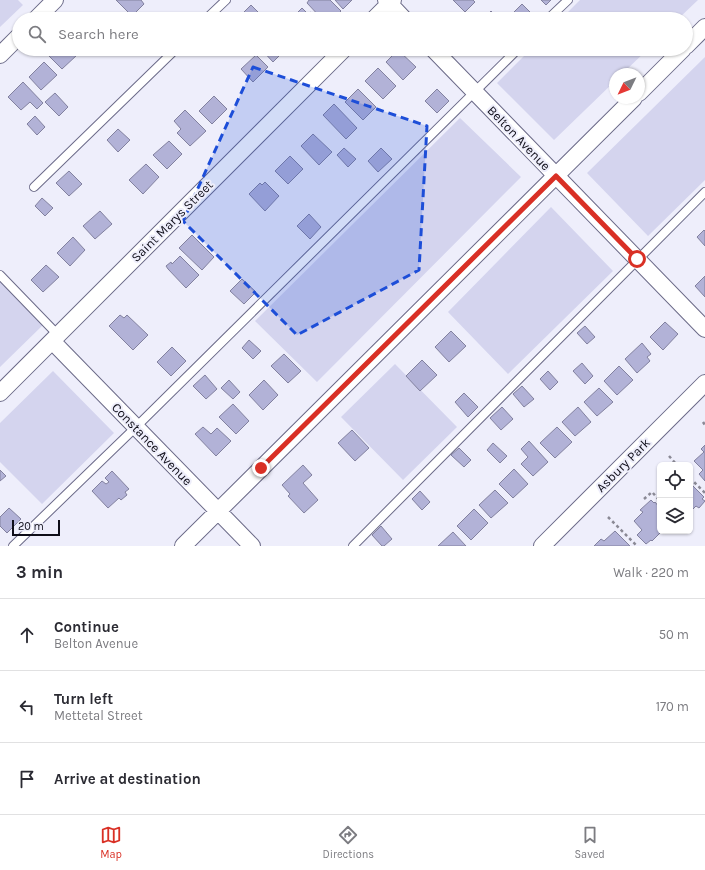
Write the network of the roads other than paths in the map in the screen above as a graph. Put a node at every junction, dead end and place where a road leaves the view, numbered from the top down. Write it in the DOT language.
graph roads {
  1 [pos="55,0"];
  2 [pos="226,0"];
  3 [pos="568,0"];
  4 [pos="389,1"];
  5 [pos="43,12"];
  6 [pos="213,12"];
  7 [pos="380,12"];
  8 [pos="398,12"];
  9 [pos="555,12"];
  10 [pos="705,27"];
  11 [pos="693,39"];
  12 [pos="12,43"];
  13 [pos="0,55"];
  14 [pos="169,56"];
  15 [pos="337,56"];
  16 [pos="440,56"];
  17 [pos="511,56"];
  18 [pos="676,56"];
  19 [pos="645,87"];
  20 [pos="475,92"];
  21 [pos="628,104"];
  22 [pos="556,176"];
  23 [pos="34,187"];
  24 [pos="705,192"];
  25 [pos="637,259"];
  26 [pos="0,275"];
  27 [pos="705,329"];
  28 [pos="55,338"];
  29 [pos="705,383"];
  30 [pos="0,393"];
  31 [pos="136,428"];
  32 [pos="218,511"];
  33 [pos="13,546"];
  34 [pos="183,546"];
  35 [pos="252,546"];
  36 [pos="353,546"];
  37 [pos="543,546"];
  1 -- 5 [label="street"];
  2 -- 6 [label="lane"];
  3 -- 9 [label="lane"];
  4 -- 7 [label="street"];
  4 -- 8 [label="street"];
  10 -- 11 [label="street"];
  12 -- 13 [label="street"];
  14 -- 23 [label="lane"];
  15 -- 28 [label="street, Saint Marys Street"];
  16 -- 20 [label="street, Belton Avenue"];
  17 -- 20 [label="lane"];
  18 -- 19 [label="street"];
  20 -- 22 [label="street, Belton Avenue"];
  20 -- 31 [label="lane"];
  21 -- 22 [label="street"];
  22 -- 25 [label="street, Belton Avenue"];
  22 -- 32 [label="street"];
  24 -- 25 [label="lane"];
  25 -- 27 [label="street, Belton Avenue"];
  25 -- 36 [label="lane"];
  26 -- 28 [label="lane"];
  28 -- 30 [label="street, Saint Marys Street"];
  28 -- 31 [label="street, Constance Avenue"];
  29 -- 37 [label="street, Asbury Park"];
  31 -- 32 [label="street, Constance Avenue"];
  31 -- 33 [label="lane"];
  32 -- 34 [label="street"];
  32 -- 35 [label="street, Constance Avenue"];
}
